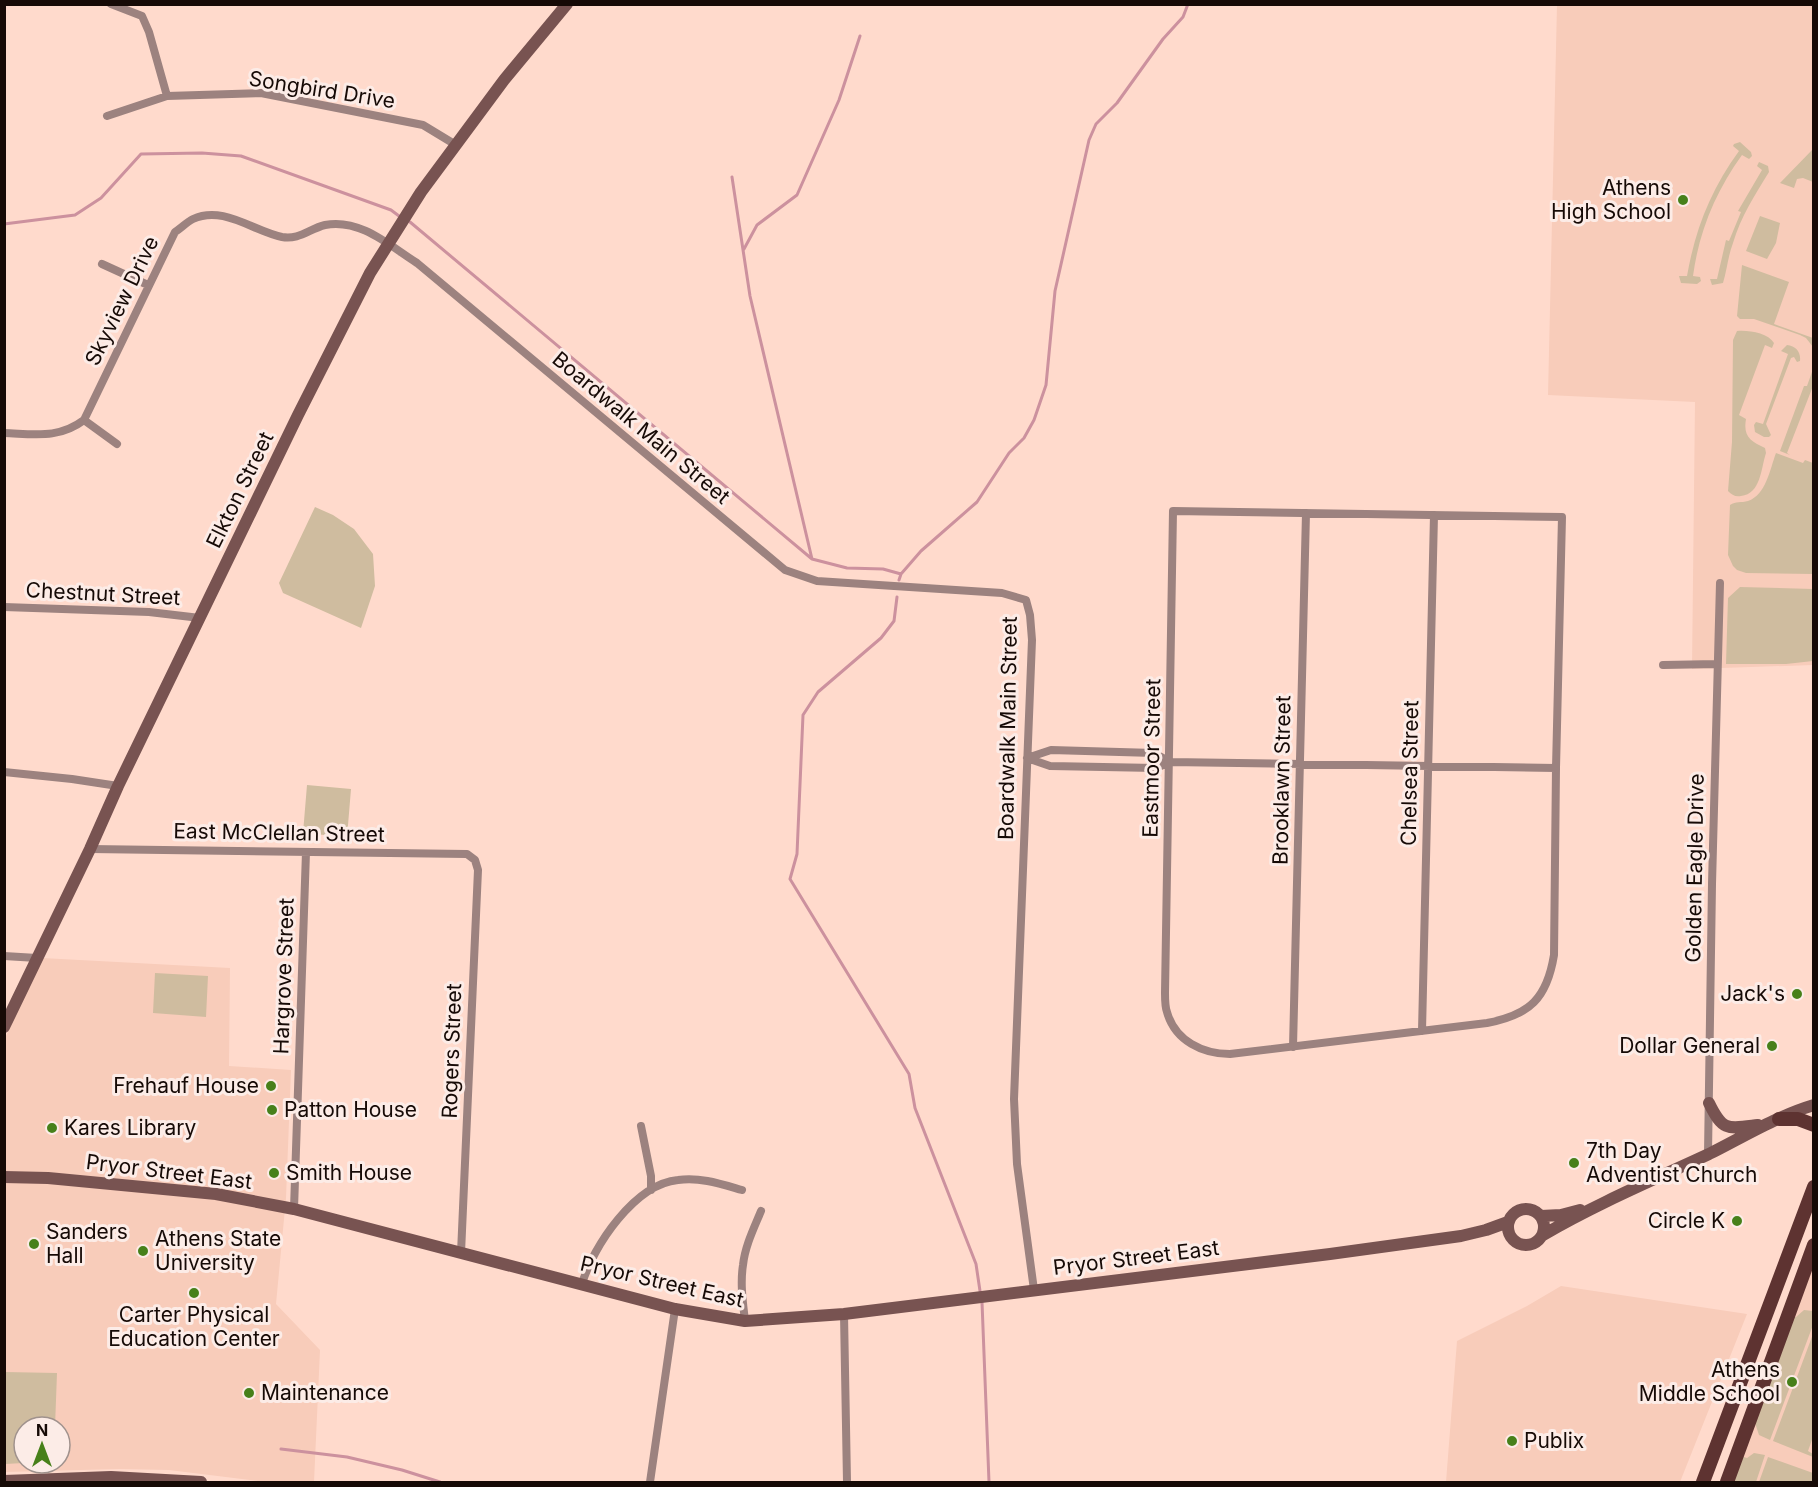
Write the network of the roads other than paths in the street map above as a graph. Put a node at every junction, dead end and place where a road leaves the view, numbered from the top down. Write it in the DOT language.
graph roads {
  1 [pos="111,4"];
  2 [pos="567,4"];
  3 [pos="167,96"];
  4 [pos="107,116"];
  5 [pos="456,145"];
  6 [pos="388,244"];
  7 [pos="102,264"];
  8 [pos="148,285"];
  9 [pos="84,420"];
  10 [pos="4,433"];
  11 [pos="117,444"];
  12 [pos="1306,513"];
  13 [pos="1434,515"];
  14 [pos="1720,583"];
  15 [pos="4,608"];
  16 [pos="200,618"];
  17 [pos="1717,664"];
  18 [pos="1663,665"];
  19 [pos="1027,758"];
  20 [pos="1170,762"];
  21 [pos="1300,765"];
  22 [pos="1428,767"];
  23 [pos="1556,768"];
  24 [pos="4,772"];
  25 [pos="118,786"];
  26 [pos="90,849"];
  27 [pos="306,852"];
  28 [pos="467,854"];
  29 [pos="4,957"];
  30 [pos="37,957"];
  31 [pos="4,1027"];
  32 [pos="1422,1031"];
  33 [pos="1293,1047"];
  34 [pos="1709,1102"];
  35 [pos="1814,1105"];
  36 [pos="1774,1121"];
  37 [pos="1814,1125"];
  38 [pos="641,1126"];
  39 [pos="1708,1154"];
  40 [pos="4,1177"];
  41 [pos="1814,1187"];
  42 [pos="651,1190"];
  43 [pos="742,1190"];
  44 [pos="1593,1208"];
  45 [pos="294,1209"];
  46 [pos="761,1211"];
  47 [pos="1541,1216"];
  48 [pos="1508,1222"];
  49 [pos="1543,1235"];
  50 [pos="1461,1236"];
  51 [pos="1516,1242"];
  52 [pos="1814,1245"];
  53 [pos="461,1254"];
  54 [pos="582,1284"];
  55 [pos="1034,1290"];
  56 [pos="675,1309"];
  57 [pos="844,1314"];
  58 [pos="746,1321"];
  59 [pos="4,1481"];
  60 [pos="38,1481"];
  61 [pos="201,1482"];
  62 [pos="650,1482"];
  63 [pos="847,1482"];
  64 [pos="1703,1482"];
  65 [pos="1727,1482"];
  1 -- 3 [label="street"];
  2 -- 5 [label="street, Elkton Street"];
  3 -- 4 [label="street, Songbird Drive"];
  3 -- 5 [label="street, Songbird Drive"];
  5 -- 6 [label="street, Elkton Street"];
  6 -- 8 [label="street, Skyview Drive"];
  6 -- 16 [label="street, Elkton Street"];
  6 -- 19 [label="street, Boardwalk Main Street"];
  7 -- 8 [label="street"];
  8 -- 9 [label="street, Skyview Drive"];
  9 -- 10 [label="street"];
  9 -- 11 [label="street"];
  12 -- 13 [label="street, Eastmoor Street"];
  12 -- 20 [label="street, Eastmoor Street"];
  12 -- 21 [label="street, Brooklawn Street"];
  13 -- 22 [label="street, Chelsea Street"];
  13 -- 23 [label="street, Eastmoor Street"];
  14 -- 17 [label="street, Golden Eagle Drive"];
  15 -- 16 [label="street, Chestnut Street"];
  16 -- 25 [label="street, Elkton Street"];
  17 -- 18 [label="street"];
  17 -- 34 [label="street, Golden Eagle Drive"];
  19 -- 20 [label="street"];
  19 -- 20 [label="street"];
  19 -- 55 [label="street, Boardwalk Main Street"];
  20 -- 21 [label="street"];
  20 -- 33 [label="street, Eastmoor Street"];
  21 -- 22 [label="street"];
  21 -- 33 [label="street, Brooklawn Street"];
  22 -- 23 [label="street"];
  22 -- 32 [label="street, Chelsea Street"];
  23 -- 32 [label="street, Eastmoor Street"];
  24 -- 25 [label="street"];
  25 -- 26 [label="street, Elkton Street"];
  26 -- 27 [label="street, East McClellan Street"];
  26 -- 30 [label="street, Elkton Street"];
  27 -- 28 [label="street, East McClellan Street"];
  27 -- 45 [label="street, Hargrove Street"];
  28 -- 53 [label="street, Rogers Street"];
  29 -- 30 [label="street"];
  30 -- 31 [label="street, Elkton Street"];
  32 -- 33 [label="street, Eastmoor Street"];
  34 -- 36 [label="street"];
  34 -- 39 [label="street, Golden Eagle Drive"];
  35 -- 36 [label="street"];
  36 -- 37 [label="main road"];
  36 -- 39 [label="street"];
  38 -- 42 [label="street"];
  39 -- 44 [label="street"];
  40 -- 45 [label="street, Pryor Street East"];
  41 -- 64 [label="main road"];
  42 -- 43 [label="street"];
  42 -- 54 [label="street"];
  44 -- 47 [label="street"];
  44 -- 49 [label="street"];
  45 -- 53 [label="street, Pryor Street East"];
  46 -- 58 [label="street"];
  47 -- 48 [label="street"];
  47 -- 49 [label="street"];
  48 -- 50 [label="street, Pryor Street East"];
  48 -- 51 [label="street"];
  49 -- 51 [label="street"];
  50 -- 51 [label="street, Pryor Street East"];
  50 -- 55 [label="street, Pryor Street East"];
  52 -- 65 [label="main road"];
  53 -- 54 [label="street, Pryor Street East"];
  54 -- 56 [label="street, Pryor Street East"];
  55 -- 57 [label="street, Pryor Street East"];
  56 -- 58 [label="street, Pryor Street East"];
  56 -- 62 [label="street"];
  57 -- 58 [label="street, Pryor Street East"];
  57 -- 63 [label="street"];
  59 -- 60 [label="street"];
  60 -- 61 [label="street"];
}
